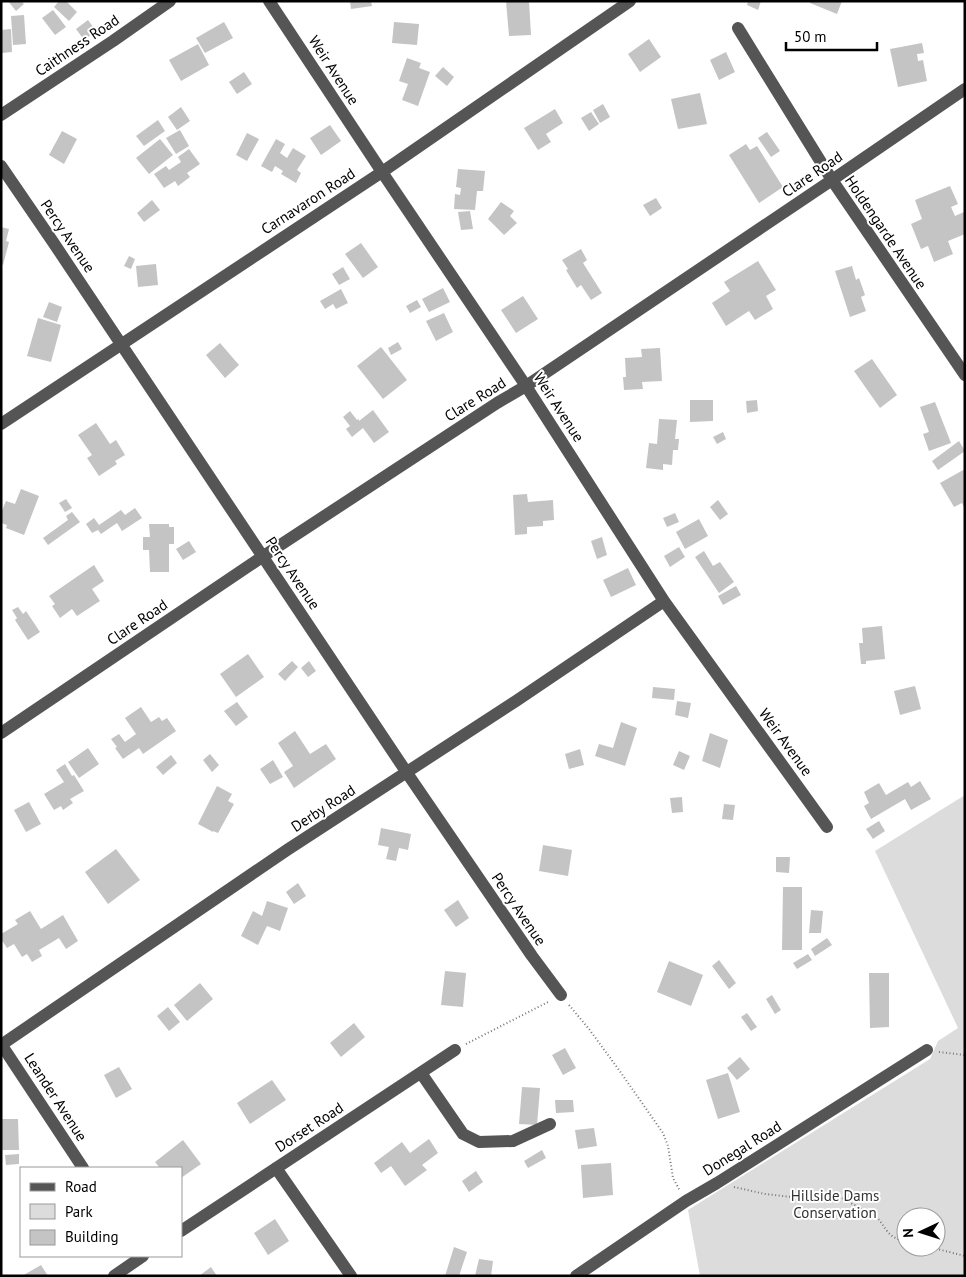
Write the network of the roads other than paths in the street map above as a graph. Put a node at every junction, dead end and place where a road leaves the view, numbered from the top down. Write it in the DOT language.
graph roads {
  1 [pos="170,1"];
  2 [pos="269,1"];
  3 [pos="630,1"];
  4 [pos="738,28"];
  5 [pos="965,89"];
  6 [pos="1,115"];
  7 [pos="1,166"];
  8 [pos="382,172"];
  9 [pos="832,180"];
  10 [pos="122,344"];
  11 [pos="965,375"];
  12 [pos="526,386"];
  13 [pos="1,424"];
  14 [pos="262,557"];
  15 [pos="664,601"];
  16 [pos="1,733"];
  17 [pos="407,773"];
  18 [pos="827,826"];
  19 [pos="561,995"];
  20 [pos="2,1045"];
  21 [pos="455,1050"];
  22 [pos="927,1050"];
  23 [pos="421,1073"];
  24 [pos="550,1124"];
  25 [pos="82,1167"];
  26 [pos="276,1168"];
  27 [pos="182,1230"];
  28 [pos="141,1257"];
  29 [pos="114,1276"];
  30 [pos="351,1276"];
  31 [pos="576,1276"];
  1 -- 6 [label="street, Caithness Road"];
  2 -- 8 [label="street, Weir Avenue"];
  3 -- 8 [label="street, Carnavaron Road"];
  4 -- 9 [label="street, Holdengarde Avenue"];
  5 -- 9 [label="street, Clare Road"];
  7 -- 10 [label="street, Percy Avenue"];
  8 -- 10 [label="street, Carnavaron Road"];
  8 -- 12 [label="street, Weir Avenue"];
  9 -- 11 [label="street, Holdengarde Avenue"];
  9 -- 12 [label="street, Clare Road"];
  10 -- 13 [label="street, Carnavaron Road"];
  10 -- 14 [label="street, Percy Avenue"];
  12 -- 14 [label="street, Clare Road"];
  12 -- 15 [label="street, Weir Avenue"];
  14 -- 16 [label="street, Clare Road"];
  14 -- 17 [label="street, Percy Avenue"];
  15 -- 17 [label="street, Derby Road"];
  15 -- 18 [label="street, Weir Avenue"];
  17 -- 19 [label="street, Percy Avenue"];
  17 -- 20 [label="street, Derby Road"];
  20 -- 25 [label="street, Leander Avenue"];
  21 -- 23 [label="street, Dorset Road"];
  22 -- 31 [label="street, Donegal Road"];
  23 -- 24 [label="street"];
  23 -- 26 [label="street, Dorset Road"];
  26 -- 27 [label="street, Dorset Road"];
  26 -- 30 [label="street"];
  28 -- 29 [label="street"];
}
